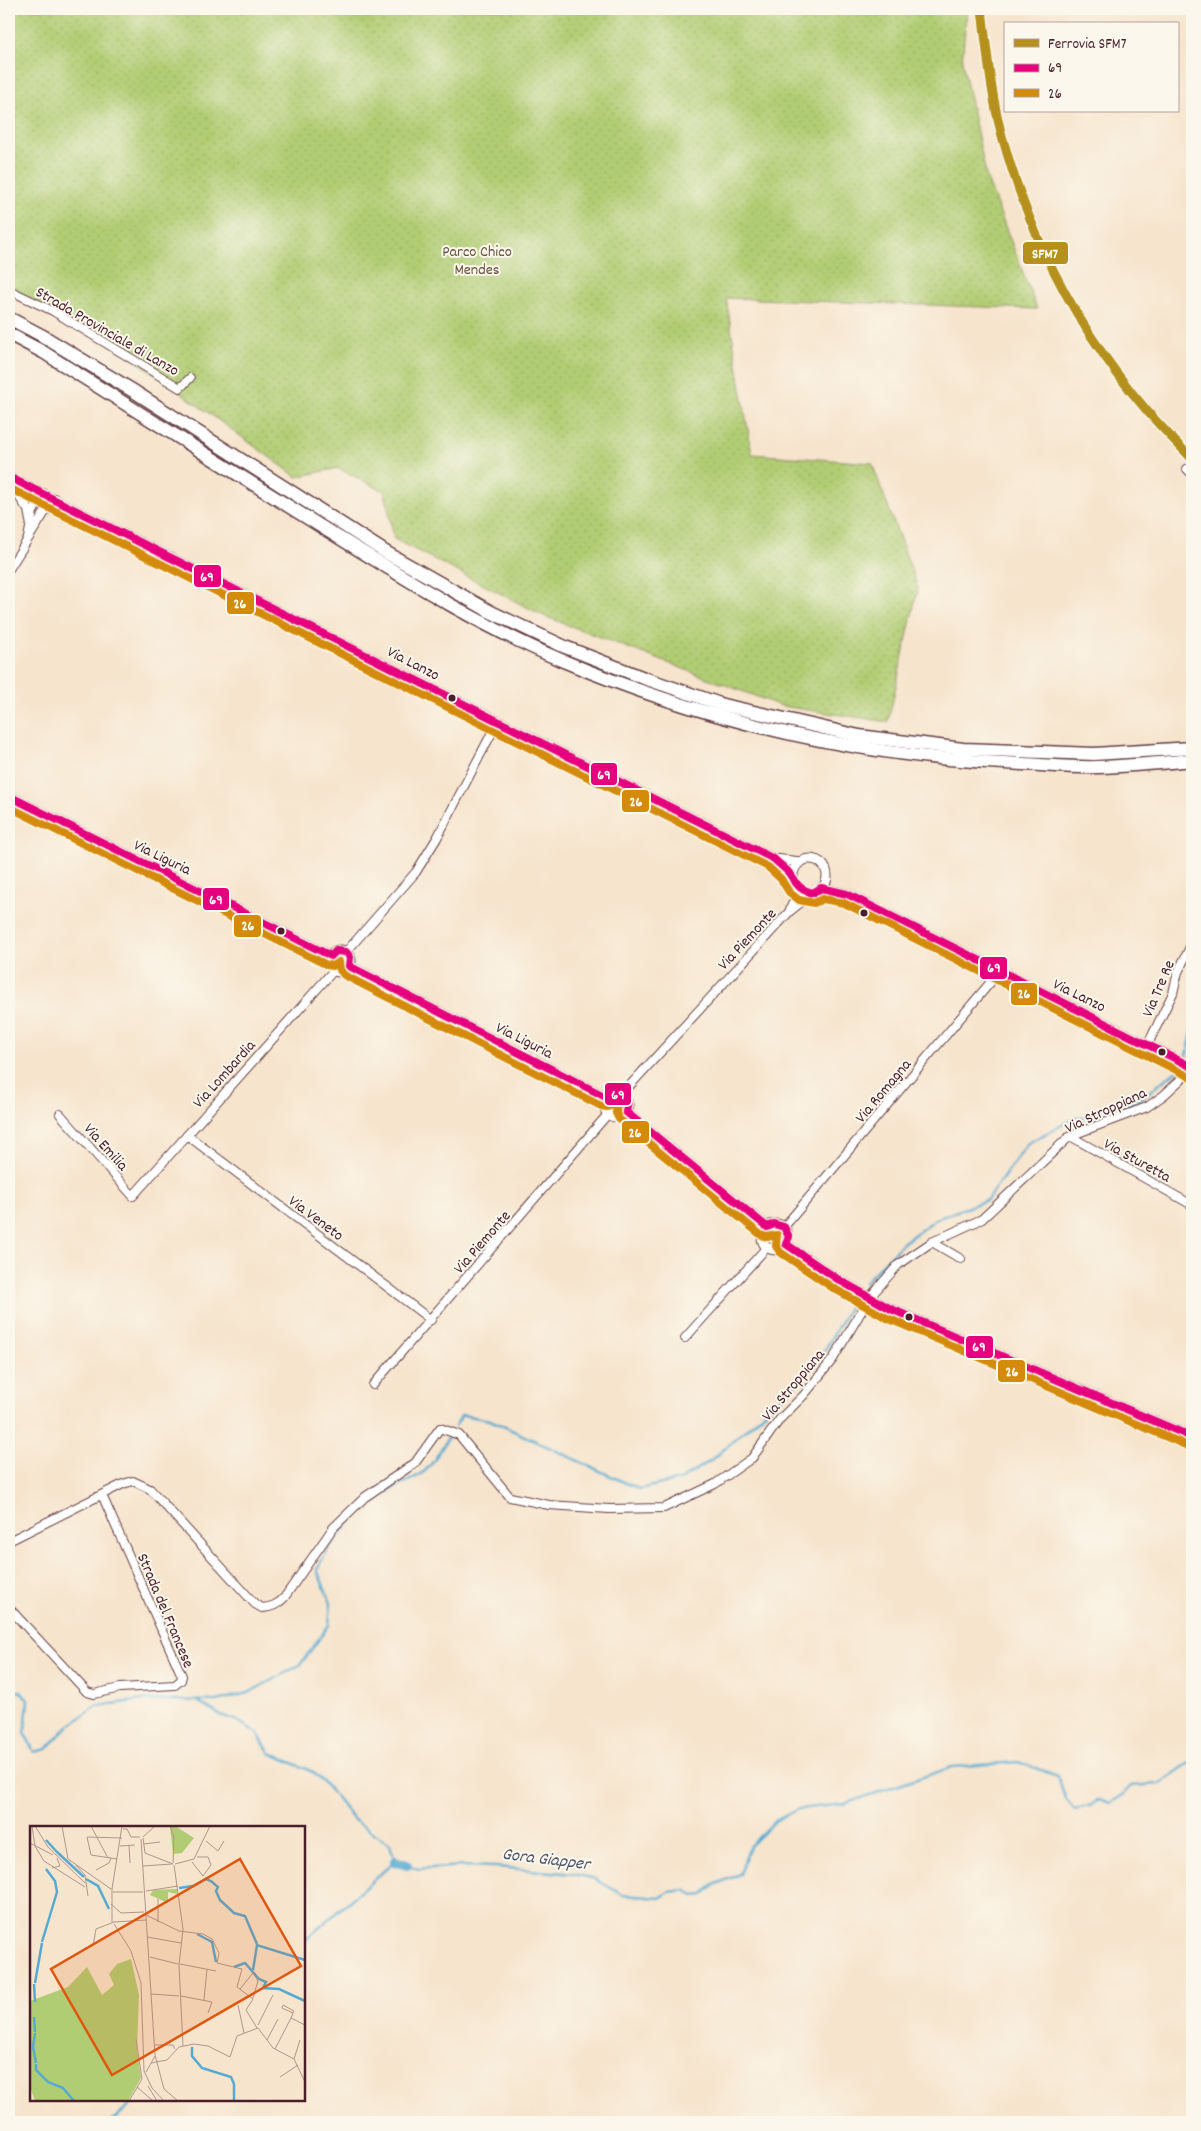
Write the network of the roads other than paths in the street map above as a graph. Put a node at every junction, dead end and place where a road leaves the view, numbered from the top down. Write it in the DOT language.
graph roads {
  1 [pos="9,290"];
  2 [pos="9,318"];
  3 [pos="9,334"];
  4 [pos="190,378"];
  5 [pos="9,477"];
  6 [pos="9,482"];
  7 [pos="43,493"];
  8 [pos="54,498"];
  9 [pos="30,523"];
  10 [pos="27,540"];
  11 [pos="9,569"];
  12 [pos="498,721"];
  13 [pos="1192,748"];
  14 [pos="1192,760"];
  15 [pos="9,796"];
  16 [pos="774,859"];
  17 [pos="801,862"];
  18 [pos="827,876"];
  19 [pos="794,882"];
  20 [pos="817,891"];
  21 [pos="847,894"];
  22 [pos="790,911"];
  23 [pos="1192,943"];
  24 [pos="346,952"];
  25 [pos="331,956"];
  26 [pos="349,966"];
  27 [pos="334,970"];
  28 [pos="1000,971"];
  29 [pos="1148,1044"];
  30 [pos="1192,1068"];
  31 [pos="622,1094"];
  32 [pos="606,1097"];
  33 [pos="626,1112"];
  34 [pos="60,1114"];
  35 [pos="608,1114"];
  36 [pos="187,1135"];
  37 [pos="1070,1136"];
  38 [pos="133,1196"];
  39 [pos="1192,1205"];
  40 [pos="767,1227"];
  41 [pos="784,1227"];
  42 [pos="932,1242"];
  43 [pos="786,1244"];
  44 [pos="768,1247"];
  45 [pos="961,1259"];
  46 [pos="870,1297"];
  47 [pos="431,1320"];
  48 [pos="685,1338"];
  49 [pos="373,1386"];
  50 [pos="1192,1437"];
  51 [pos="102,1495"];
  52 [pos="9,1541"];
  53 [pos="9,1608"];
  1 -- 4 [label="street, Strada Provinciale di Lanzo"];
  2 -- 13 [label="highway"];
  3 -- 14 [label="highway"];
  5 -- 7 [label="street, Via Lanzo"];
  6 -- 9 [label="street"];
  7 -- 8 [label="street, Via Lanzo"];
  7 -- 9 [label="street"];
  8 -- 10 [label="street"];
  8 -- 12 [label="street, Via Lanzo"];
  9 -- 10 [label="street"];
  10 -- 11 [label="street"];
  12 -- 16 [label="street, Via Lanzo"];
  12 -- 24 [label="street"];
  15 -- 25 [label="street, Via Liguria"];
  16 -- 17 [label="street, Via Lanzo"];
  16 -- 19 [label="street, Via Lanzo"];
  17 -- 18 [label="street"];
  17 -- 19 [label="street"];
  18 -- 20 [label="street"];
  18 -- 21 [label="street, Via Lanzo"];
  19 -- 20 [label="street"];
  19 -- 22 [label="street, Via Piemonte"];
  20 -- 21 [label="street, Via Lanzo"];
  20 -- 22 [label="street, Via Piemonte"];
  21 -- 28 [label="street, Via Lanzo"];
  22 -- 31 [label="street, Via Piemonte"];
  23 -- 29 [label="street, Via Tre Re"];
  24 -- 25 [label="street"];
  24 -- 26 [label="street"];
  25 -- 27 [label="street"];
  26 -- 27 [label="street"];
  26 -- 32 [label="street, Via Liguria"];
  27 -- 36 [label="street, Via Lombardia"];
  28 -- 29 [label="street, Via Lanzo"];
  28 -- 41 [label="street, Via Romagna"];
  29 -- 30 [label="street, Via Lanzo"];
  30 -- 37 [label="street, Via Stroppiana"];
  31 -- 32 [label="street"];
  31 -- 33 [label="street"];
  32 -- 35 [label="street"];
  33 -- 35 [label="street"];
  33 -- 40 [label="street"];
  34 -- 38 [label="street, Via Emilia"];
  35 -- 47 [label="street, Via Piemonte"];
  36 -- 38 [label="street, Via Lombardia"];
  36 -- 47 [label="street, Via Veneto"];
  37 -- 39 [label="street, Via Sturetta"];
  37 -- 42 [label="street, Via Stroppiana"];
  40 -- 41 [label="street"];
  40 -- 44 [label="street"];
  41 -- 43 [label="street"];
  42 -- 45 [label="street"];
  42 -- 46 [label="street, Via Stroppiana"];
  43 -- 44 [label="street"];
  43 -- 46 [label="street"];
  44 -- 48 [label="street"];
  46 -- 50 [label="street"];
  46 -- 51 [label="street, Via Stroppiana"];
  47 -- 49 [label="street, Via Piemonte"];
  51 -- 52 [label="street"];
  51 -- 53 [label="street, Strada del Francese"];
}
